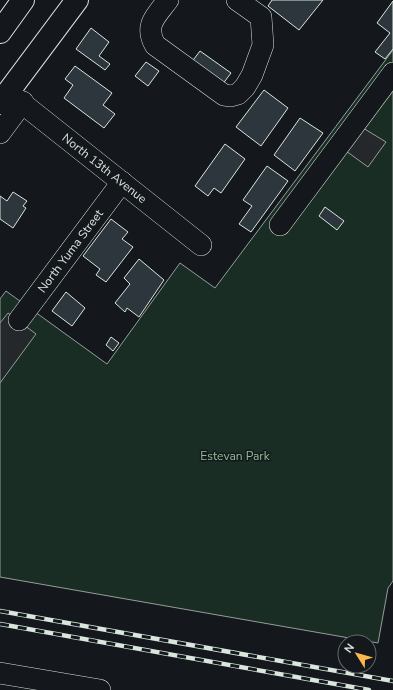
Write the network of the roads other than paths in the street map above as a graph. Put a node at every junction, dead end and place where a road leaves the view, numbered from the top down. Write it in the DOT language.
graph roads {
  1 [pos="23,0"];
  2 [pos="77,0"];
  3 [pos="168,0"];
  4 [pos="239,1"];
  5 [pos="0,32"];
  6 [pos="393,73"];
  7 [pos="10,99"];
  8 [pos="0,133"];
  9 [pos="122,182"];
  10 [pos="280,225"];
  11 [pos="200,245"];
  12 [pos="19,320"];
  13 [pos="0,673"];
  14 [pos="100,690"];
  1 -- 5 [label="main road"];
  2 -- 7 [label="main road"];
  3 -- 4 [label="street"];
  6 -- 10 [label="street"];
  7 -- 8 [label="street"];
  7 -- 9 [label="street, North 13th Avenue"];
  9 -- 11 [label="street, North 13th Avenue"];
  9 -- 12 [label="street, North Yuma Street"];
  13 -- 14 [label="street"];
}
